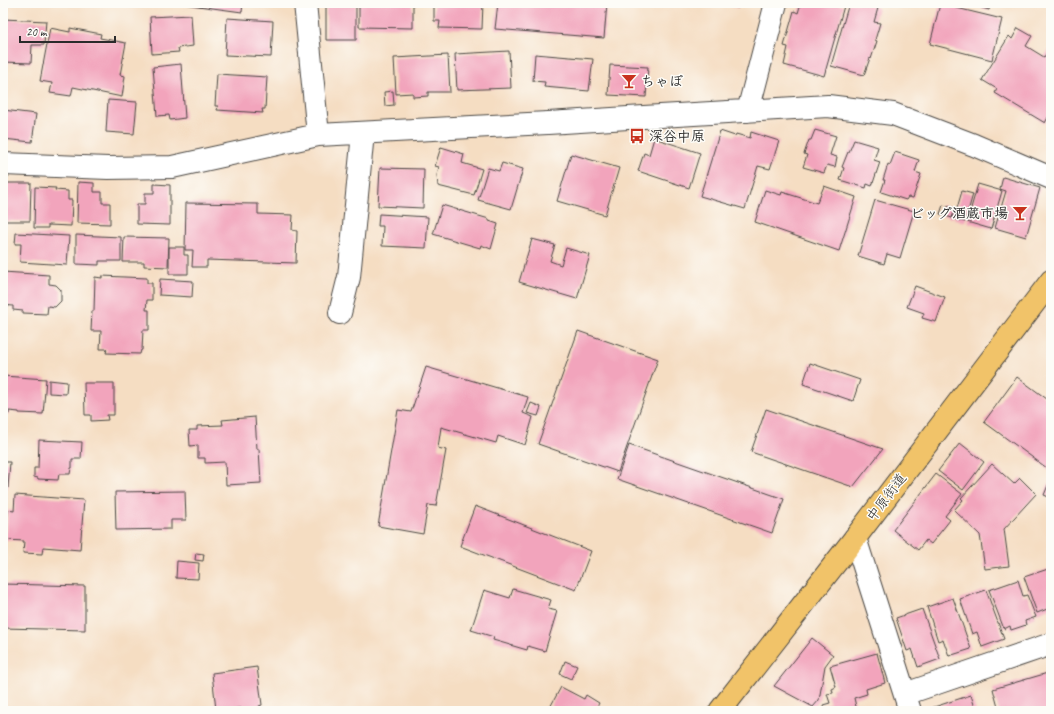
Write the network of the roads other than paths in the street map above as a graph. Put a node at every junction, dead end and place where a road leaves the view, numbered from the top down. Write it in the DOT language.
graph roads {
  1 [pos="305,3"];
  2 [pos="776,3"];
  3 [pos="748,111"];
  4 [pos="363,133"];
  5 [pos="318,135"];
  6 [pos="3,164"];
  7 [pos="1051,178"];
  8 [pos="1051,282"];
  9 [pos="340,313"];
  10 [pos="855,538"];
  11 [pos="1051,644"];
  12 [pos="908,702"];
  13 [pos="720,711"];
  1 -- 5 [label="street"];
  2 -- 3 [label="street"];
  3 -- 4 [label="street"];
  3 -- 7 [label="street"];
  4 -- 5 [label="street"];
  4 -- 9 [label="street"];
  5 -- 6 [label="street"];
  8 -- 10 [label="main road, 中原街道"];
  10 -- 12 [label="street"];
  10 -- 13 [label="main road, 中原街道"];
  11 -- 12 [label="street"];
}
